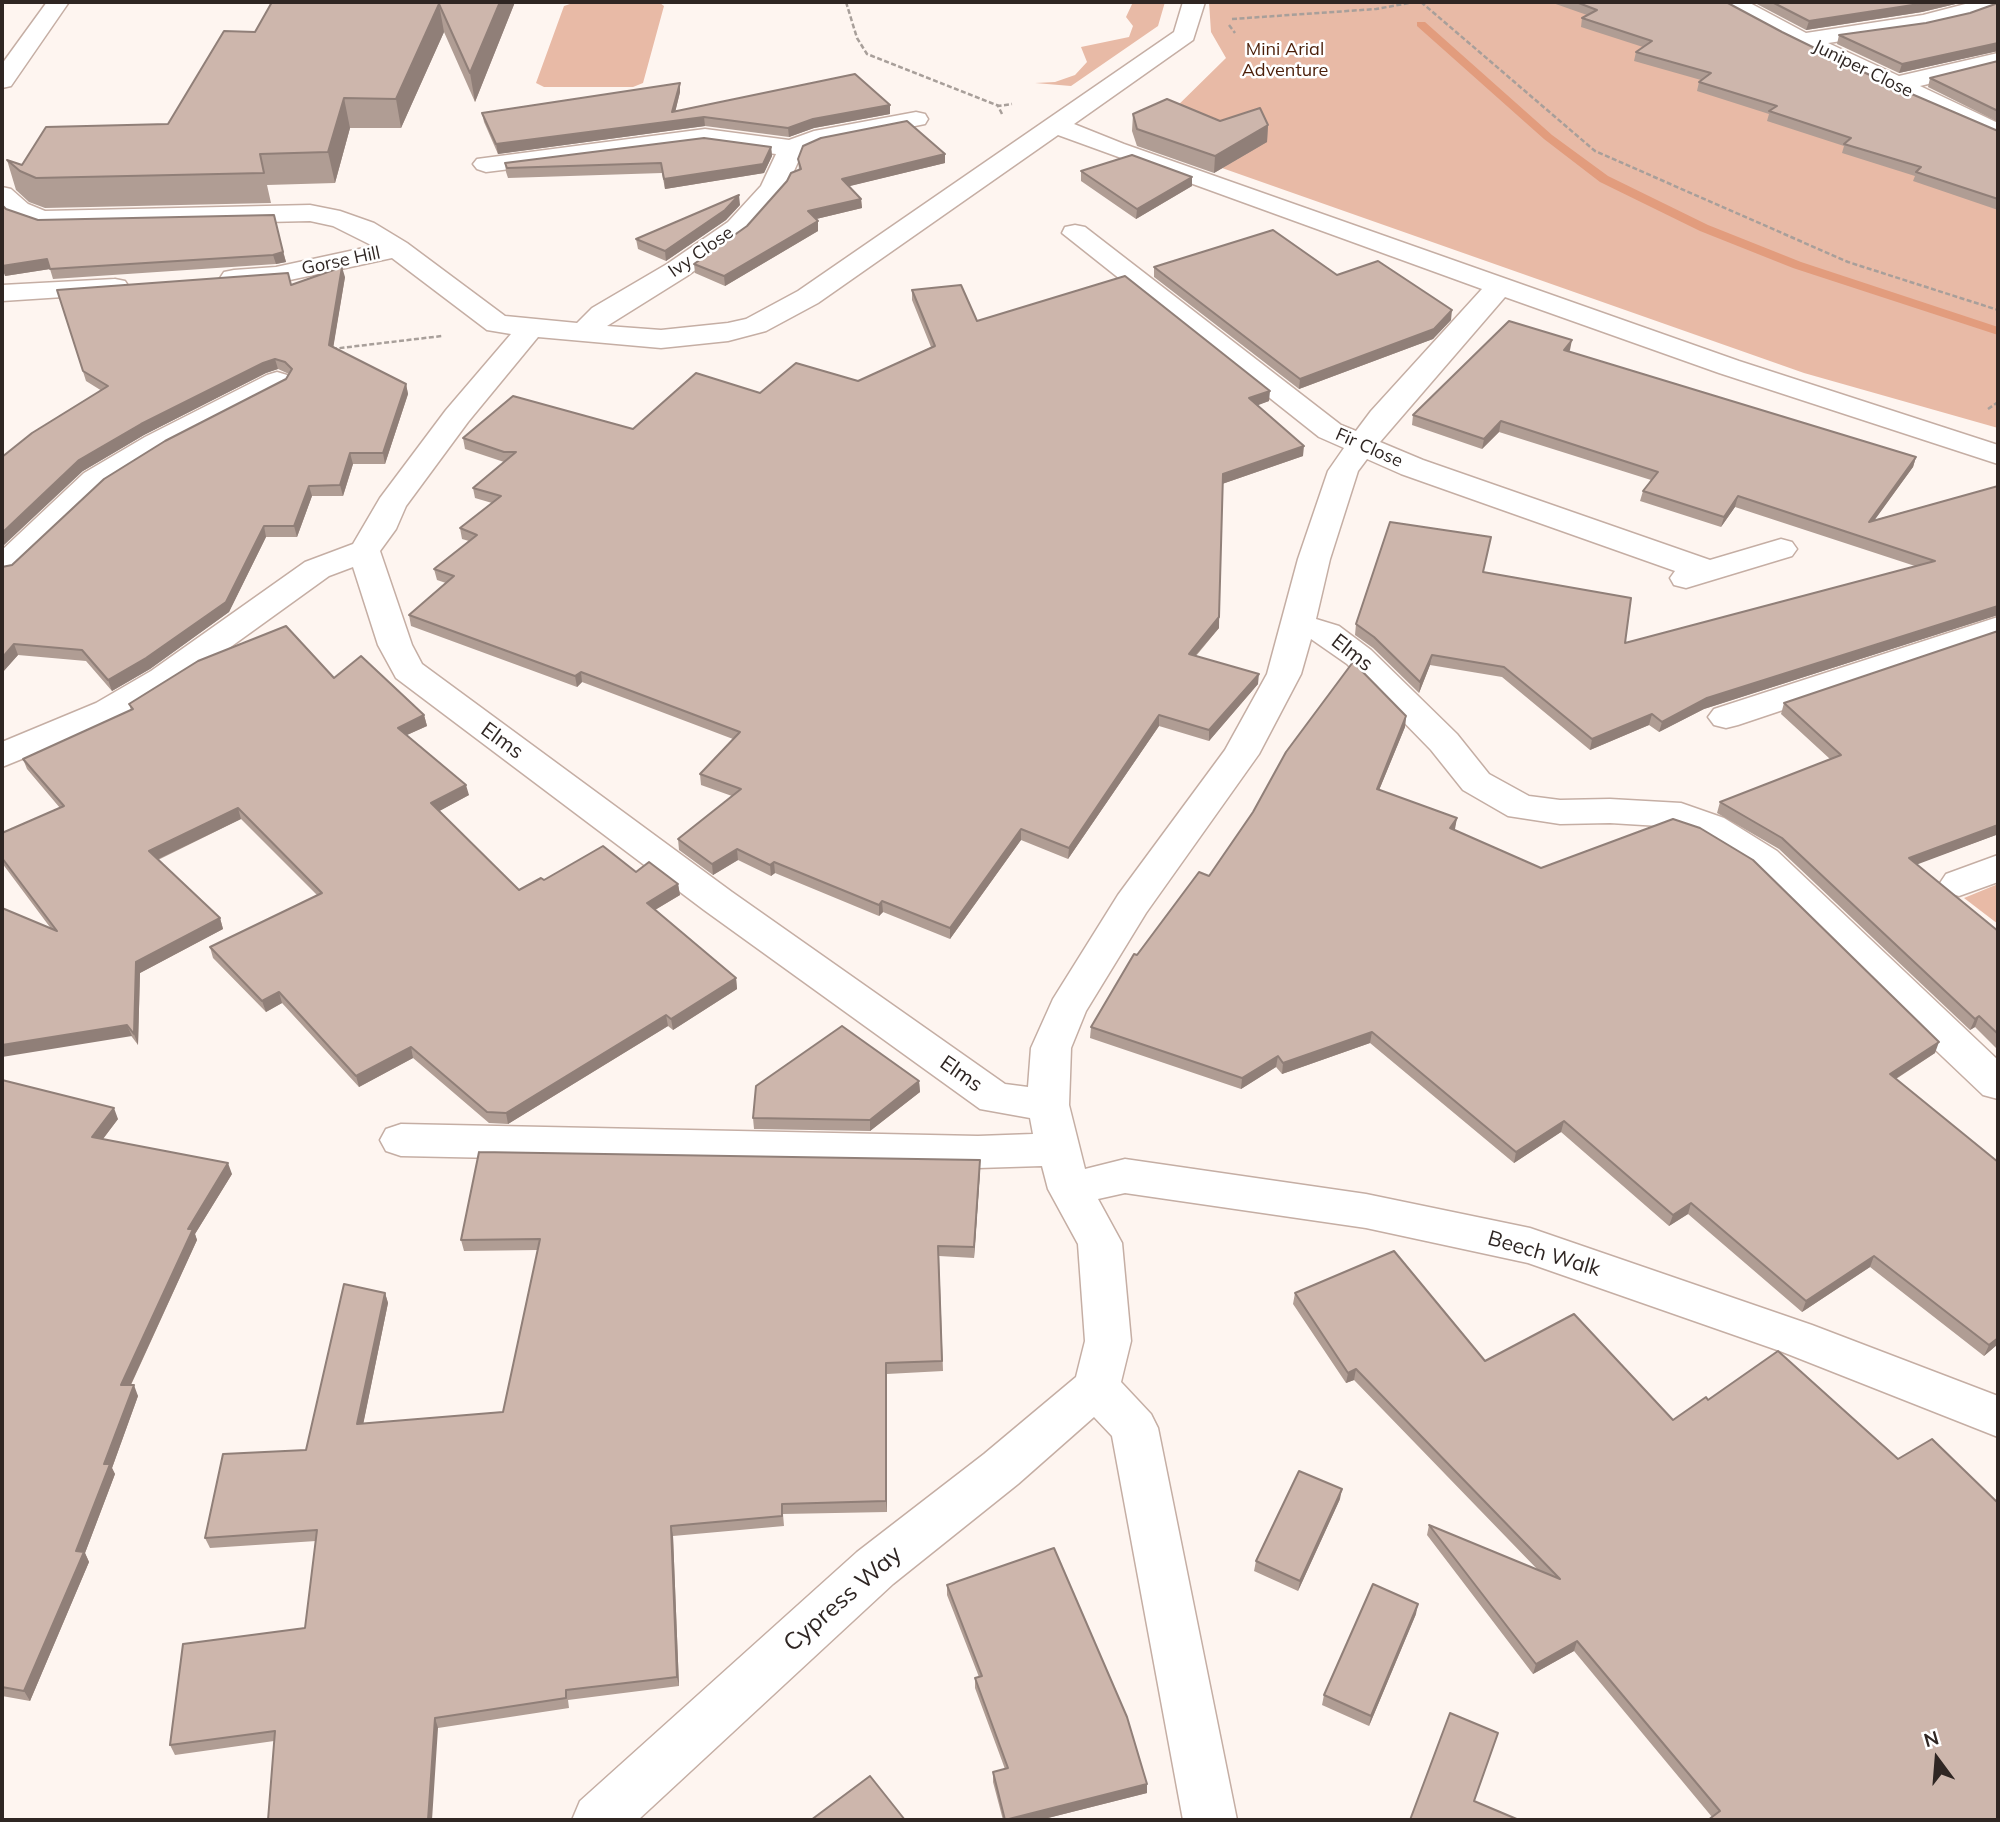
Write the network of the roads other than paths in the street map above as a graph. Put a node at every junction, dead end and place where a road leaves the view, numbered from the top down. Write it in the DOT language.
graph roads {
  1 [pos="58,2"];
  2 [pos="1194,2"];
  3 [pos="1731,2"];
  4 [pos="1993,2"];
  5 [pos="1805,40"];
  6 [pos="1998,60"];
  7 [pos="2,81"];
  8 [pos="1894,85"];
  9 [pos="916,119"];
  10 [pos="1056,125"];
  11 [pos="1998,132"];
  12 [pos="790,148"];
  13 [pos="486,164"];
  14 [pos="2,195"];
  15 [pos="1075,233"];
  16 [pos="397,249"];
  17 [pos="214,280"];
  18 [pos="138,285"];
  19 [pos="1499,286"];
  20 [pos="2,293"];
  21 [pos="531,328"];
  22 [pos="584,333"];
  23 [pos="277,381"];
  24 [pos="1362,447"];
  25 [pos="1998,456"];
  26 [pos="1781,549"];
  27 [pos="363,551"];
  28 [pos="2,567"];
  29 [pos="1712,570"];
  30 [pos="1680,579"];
  31 [pos="1298,624"];
  32 [pos="1998,627"];
  33 [pos="1726,717"];
  34 [pos="2,755"];
  35 [pos="1998,868"];
  36 [pos="1959,883"];
  37 [pos="1998,1084"];
  38 [pos="1048,1105"];
  39 [pos="401,1140"];
  40 [pos="1064,1169"];
  41 [pos="1096,1387"];
  42 [pos="1998,1417"];
  43 [pos="599,1820"];
  44 [pos="1210,1820"];
  1 -- 7 [label="lane"];
  2 -- 10 [label="lane"];
  3 -- 5 [label="lane, Juniper Close"];
  4 -- 5 [label="lane"];
  5 -- 8 [label="lane, Juniper Close"];
  6 -- 8 [label="lane"];
  8 -- 11 [label="lane, Juniper Close"];
  9 -- 12 [label="lane"];
  10 -- 19 [label="lane"];
  10 -- 22 [label="lane"];
  12 -- 13 [label="lane"];
  12 -- 22 [label="lane, Ivy Close"];
  14 -- 16 [label="lane, Gorse Hill"];
  15 -- 24 [label="lane, Fir Close"];
  16 -- 17 [label="lane, Gorse Hill"];
  16 -- 21 [label="lane"];
  18 -- 20 [label="lane"];
  19 -- 24 [label="lane"];
  19 -- 25 [label="lane"];
  21 -- 22 [label="lane"];
  21 -- 27 [label="lane"];
  23 -- 28 [label="lane"];
  24 -- 29 [label="lane, Fir Close"];
  24 -- 31 [label="lane"];
  26 -- 29 [label="lane"];
  27 -- 34 [label="lane"];
  27 -- 38 [label="lane, Elms"];
  29 -- 30 [label="lane"];
  31 -- 37 [label="lane, Elms"];
  31 -- 38 [label="lane"];
  32 -- 33 [label="lane"];
  35 -- 36 [label="lane"];
  38 -- 40 [label="lane"];
  39 -- 40 [label="lane, Beech Walk"];
  40 -- 41 [label="lane"];
  40 -- 42 [label="lane, Beech Walk"];
  41 -- 43 [label="lane, Cypress Way"];
  41 -- 44 [label="lane"];
}
